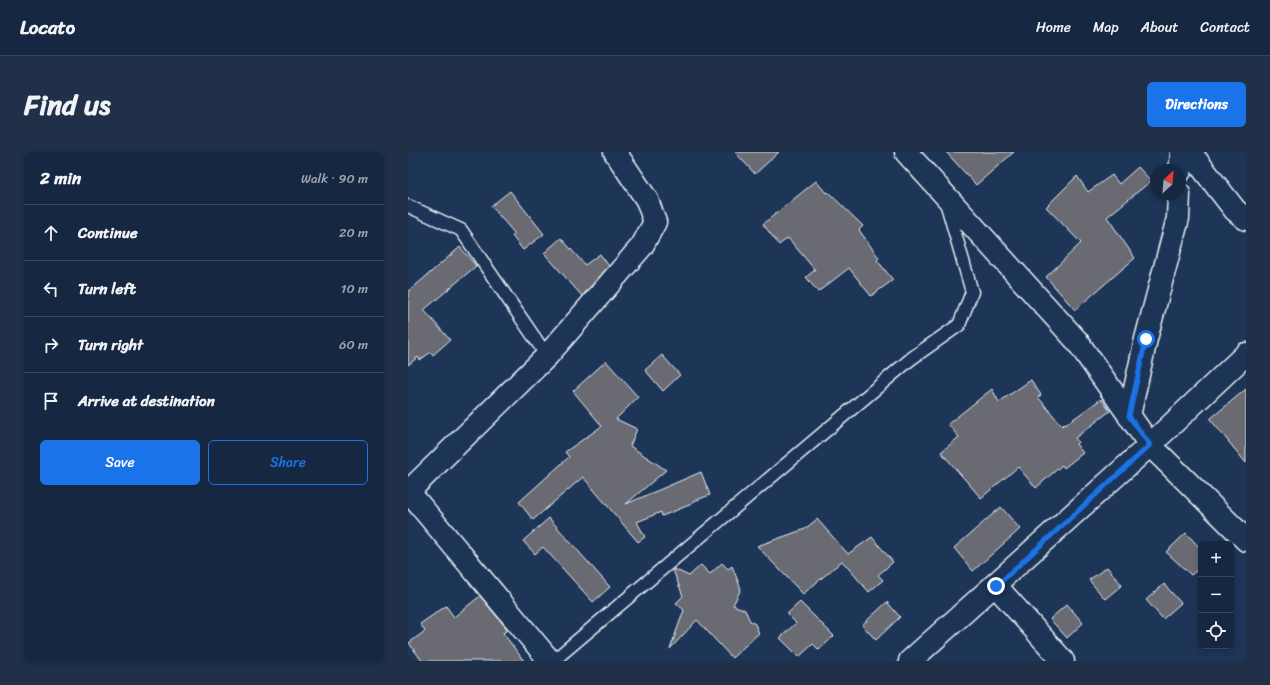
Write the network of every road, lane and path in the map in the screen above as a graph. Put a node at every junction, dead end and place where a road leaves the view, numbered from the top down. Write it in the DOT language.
graph roads {
  1 [pos="615,152"];
  2 [pos="906,152"];
  3 [pos="1182,152"];
  4 [pos="1190,152"];
  5 [pos="1181,164"];
  6 [pos="944,194"];
  7 [pos="1179,200"];
  8 [pos="408,206"];
  9 [pos="1246,219"];
  10 [pos="1246,354"];
  11 [pos="547,356"];
  12 [pos="1129,416"];
  13 [pos="1150,445"];
  14 [pos="408,491"];
  15 [pos="1246,540"];
  16 [pos="996,586"];
  17 [pos="551,661"];
  18 [pos="910,661"];
  19 [pos="1063,661"];
  1 -- 11 [label="street"];
  2 -- 6 [label="street"];
  3 -- 5 [label="street"];
  4 -- 9 [label="street"];
  6 -- 12 [label="street"];
  6 -- 17 [label="lane"];
  7 -- 12 [label="street"];
  8 -- 11 [label="lane"];
  10 -- 13 [label="street"];
  11 -- 14 [label="street"];
  12 -- 13 [label="street"];
  13 -- 15 [label="street"];
  13 -- 16 [label="street"];
  14 -- 17 [label="street"];
  16 -- 18 [label="street"];
  16 -- 19 [label="street"];
}
